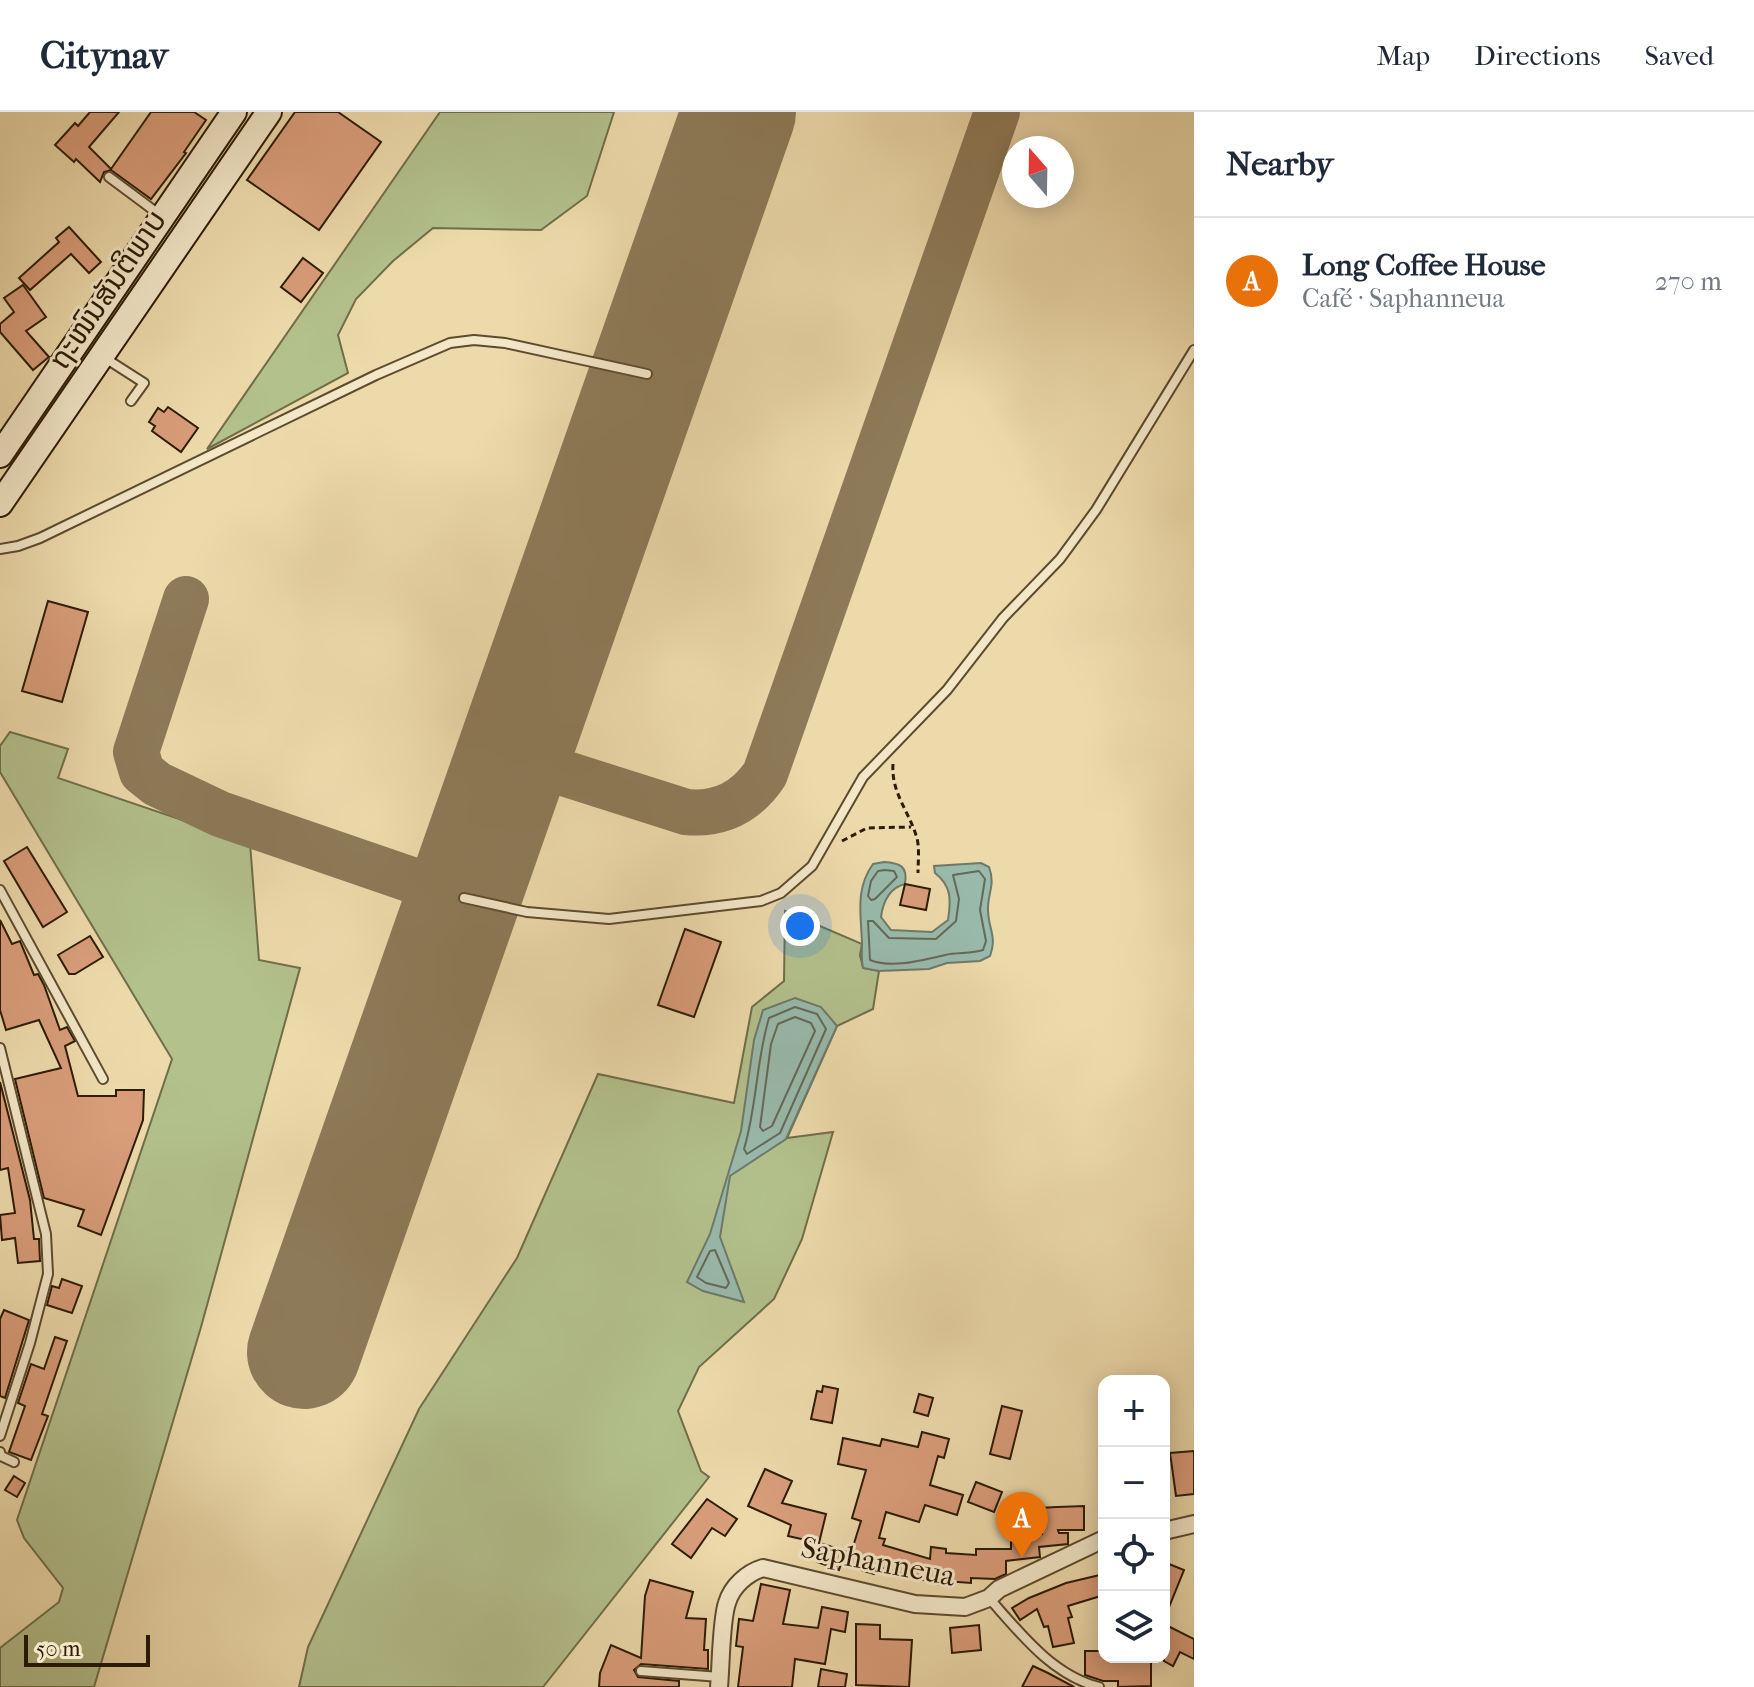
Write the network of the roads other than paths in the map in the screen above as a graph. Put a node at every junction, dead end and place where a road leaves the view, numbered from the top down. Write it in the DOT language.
graph roads {
  1 [pos="234,112"];
  2 [pos="269,112"];
  3 [pos="109,177"];
  4 [pos="162,216"];
  5 [pos="1194,350"];
  6 [pos="102,355"];
  7 [pos="647,374"];
  8 [pos="131,401"];
  9 [pos="0,455"];
  10 [pos="0,504"];
  11 [pos="0,549"];
  12 [pos="0,890"];
  13 [pos="464,898"];
  14 [pos="0,1048"];
  15 [pos="103,1079"];
  16 [pos="0,1436"];
  17 [pos="0,1452"];
  18 [pos="14,1462"];
  19 [pos="1192,1526"];
  20 [pos="1170,1530"];
  21 [pos="1098,1542"];
  22 [pos="989,1598"];
  23 [pos="641,1671"];
  24 [pos="720,1682"];
  25 [pos="1099,1687"];
  1 -- 4 [label="street, ຖະໜົນສັນຕິພາບ"];
  2 -- 6 [label="street, ຖະໜົນສັນຕິພາບ"];
  3 -- 4 [label="lane"];
  4 -- 9 [label="street, ຖະໜົນສັນຕິພາບ"];
  5 -- 13 [label="lane"];
  6 -- 8 [label="lane"];
  6 -- 10 [label="street, ຖະໜົນສັນຕິພາບ"];
  7 -- 11 [label="lane"];
  12 -- 15 [label="lane"];
  14 -- 16 [label="lane"];
  17 -- 18 [label="lane"];
  19 -- 20 [label="street"];
  21 -- 22 [label="street, Saphanneua"];
  22 -- 24 [label="street, Saphanneua"];
  22 -- 25 [label="lane"];
  23 -- 24 [label="lane"];
}
